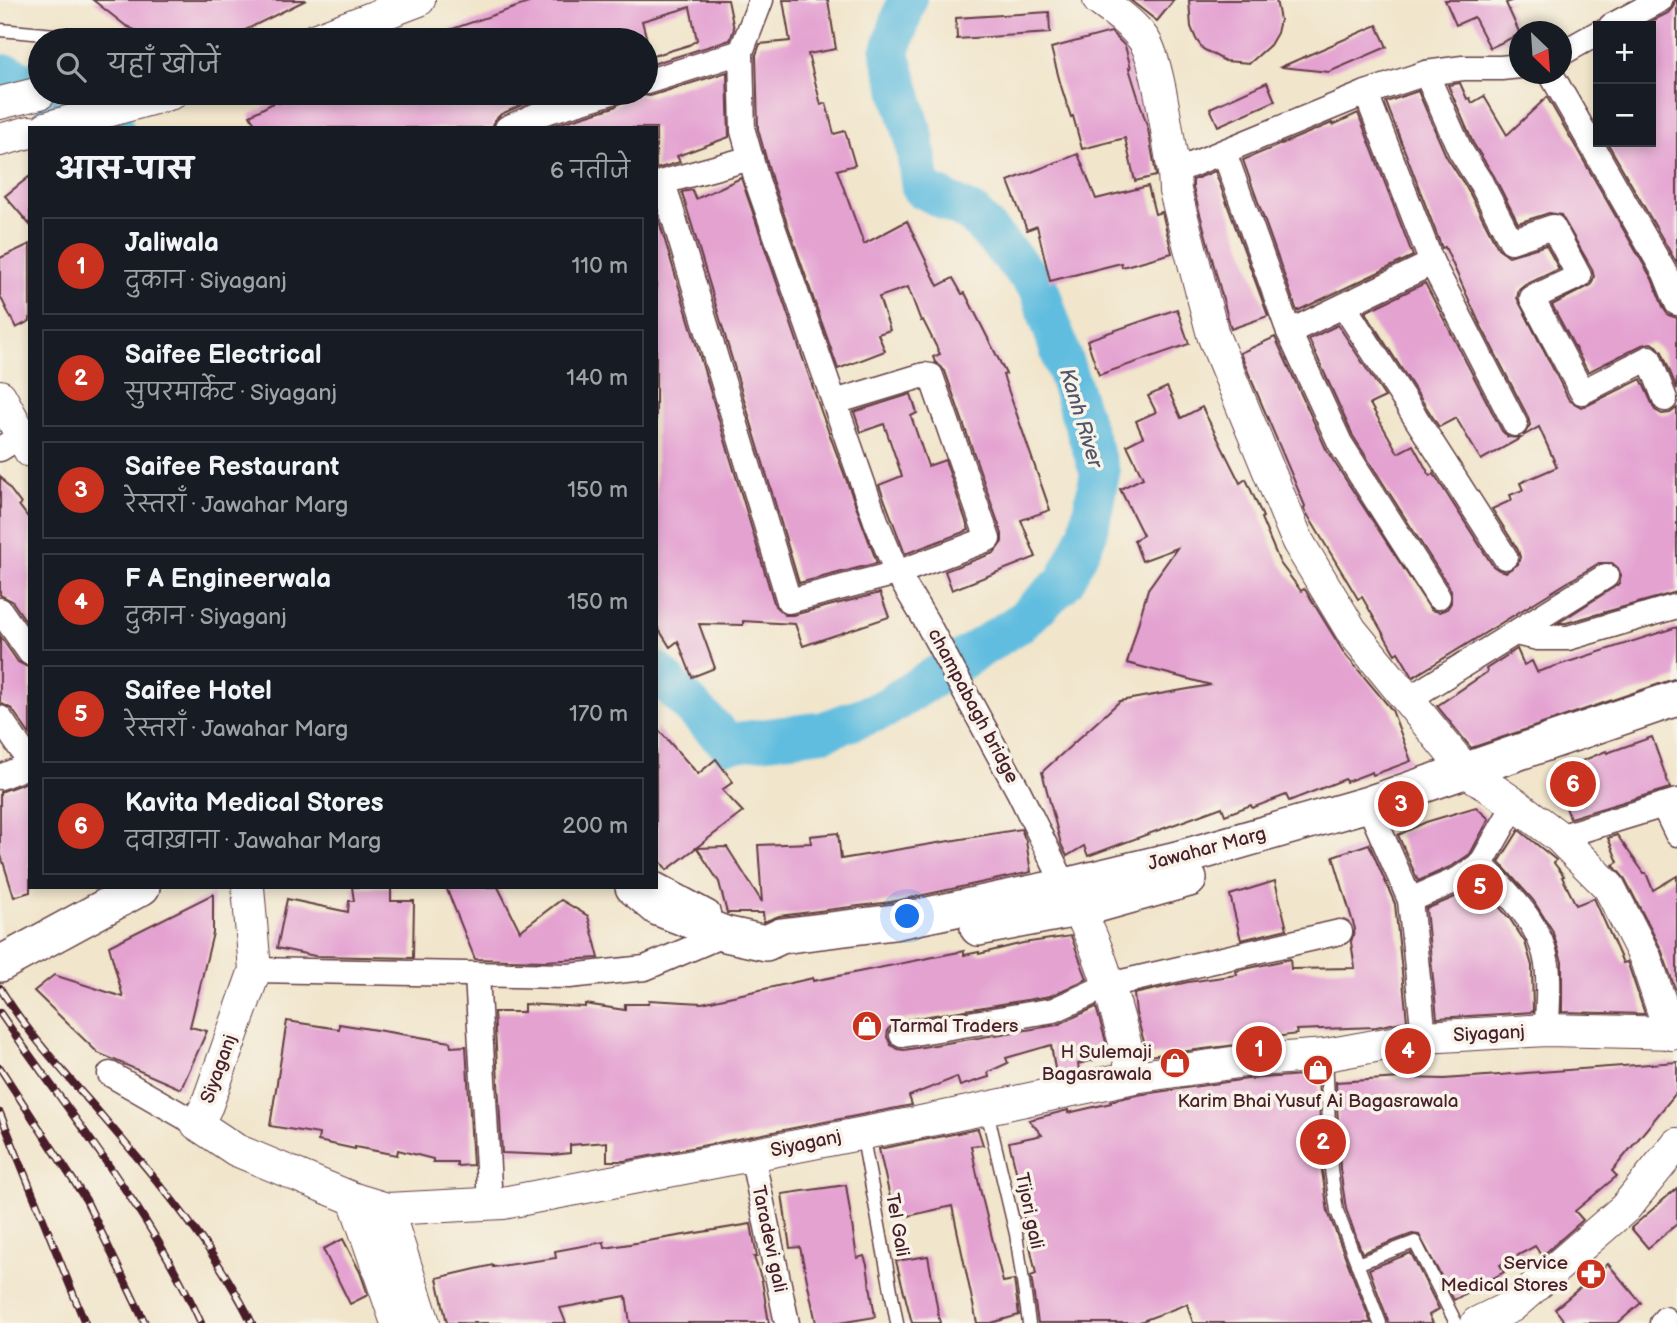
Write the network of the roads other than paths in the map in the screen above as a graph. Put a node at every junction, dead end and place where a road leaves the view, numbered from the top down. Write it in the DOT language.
graph roads {
  1 [pos="419,0"];
  2 [pos="761,0"];
  3 [pos="1660,0"];
  4 [pos="1108,6"];
  5 [pos="1620,21"];
  6 [pos="346,28"];
  7 [pos="0,30"];
  8 [pos="28,33"];
  9 [pos="1593,36"];
  10 [pos="1572,47"];
  11 [pos="741,52"];
  12 [pos="1509,67"];
  13 [pos="1426,73"];
  14 [pos="658,78"];
  15 [pos="1557,84"];
  16 [pos="1366,93"];
  17 [pos="28,96"];
  18 [pos="0,103"];
  19 [pos="130,105"];
  20 [pos="569,105"];
  21 [pos="53,126"];
  22 [pos="512,126"];
  23 [pos="28,133"];
  24 [pos="0,140"];
  25 [pos="1224,152"];
  26 [pos="751,158"];
  27 [pos="1174,172"];
  28 [pos="663,204"];
  29 [pos="1432,264"];
  30 [pos="1677,303"];
  31 [pos="1344,306"];
  32 [pos="1289,332"];
  33 [pos="0,396"];
  34 [pos="1665,400"];
  35 [pos="835,402"];
  36 [pos="1515,424"];
  37 [pos="17,446"];
  38 [pos="1504,557"];
  39 [pos="897,573"];
  40 [pos="1606,576"];
  41 [pos="1437,597"];
  42 [pos="1677,606"];
  43 [pos="0,610"];
  44 [pos="1515,633"];
  45 [pos="28,650"];
  46 [pos="1677,698"];
  47 [pos="1407,700"];
  48 [pos="0,718"];
  49 [pos="1677,723"];
  50 [pos="28,760"];
  51 [pos="28,764"];
  52 [pos="0,776"];
  53 [pos="1490,787"];
  54 [pos="1670,803"];
  55 [pos="1373,814"];
  56 [pos="1677,834"];
  57 [pos="1559,837"];
  58 [pos="1481,864"];
  59 [pos="138,889"];
  60 [pos="248,889"];
  61 [pos="649,893"];
  62 [pos="1072,897"];
  63 [pos="1410,900"];
  64 [pos="1340,932"];
  65 [pos="725,934"];
  66 [pos="773,939"];
  67 [pos="0,964"];
  68 [pos="255,970"];
  69 [pos="477,975"];
  70 [pos="1108,985"];
  71 [pos="1546,1031"];
  72 [pos="1674,1033"];
  73 [pos="902,1035"];
  74 [pos="1423,1037"];
  75 [pos="1326,1055"];
  76 [pos="110,1074"];
  77 [pos="1134,1077"];
  78 [pos="986,1107"];
  79 [pos="197,1124"];
  80 [pos="862,1133"];
  81 [pos="1677,1144"];
  82 [pos="752,1155"];
  83 [pos="354,1199"];
  84 [pos="490,1203"];
  85 [pos="387,1209"];
  86 [pos="1357,1264"];
  87 [pos="397,1323"];
  88 [pos="424,1323"];
  89 [pos="787,1323"];
  90 [pos="897,1323"];
  91 [pos="1029,1323"];
  92 [pos="1380,1323"];
  93 [pos="1455,1323"];
  94 [pos="1477,1323"];
  1 -- 6 [label="street"];
  2 -- 11 [label="street"];
  3 -- 5 [label="street"];
  4 -- 27 [label="street"];
  7 -- 8 [label="lane"];
  9 -- 10 [label="street"];
  11 -- 14 [label="street"];
  11 -- 26 [label="street, champabagh bridge"];
  12 -- 13 [label="street"];
  13 -- 16 [label="street"];
  13 -- 34 [label="street"];
  15 -- 30 [label="street"];
  16 -- 25 [label="street"];
  16 -- 29 [label="street"];
  17 -- 18 [label="street"];
  19 -- 21 [label="street"];
  20 -- 22 [label="street"];
  23 -- 24 [label="street"];
  25 -- 27 [label="street"];
  25 -- 32 [label="street"];
  26 -- 28 [label="street"];
  26 -- 35 [label="street, champabagh bridge"];
  27 -- 47 [label="street"];
  28 -- 39 [label="street"];
  29 -- 31 [label="street"];
  29 -- 36 [label="street"];
  31 -- 32 [label="street"];
  31 -- 38 [label="street"];
  32 -- 41 [label="street"];
  33 -- 37 [label="street"];
  35 -- 39 [label="street, champabagh bridge"];
  35 -- 39 [label="street"];
  39 -- 62 [label="street, champabagh bridge"];
  40 -- 44 [label="street"];
  42 -- 44 [label="street"];
  43 -- 45 [label="street"];
  44 -- 47 [label="street"];
  46 -- 53 [label="main road, Jawahar Marg"];
  47 -- 53 [label="street"];
  48 -- 50 [label="street"];
  49 -- 53 [label="main road"];
  51 -- 52 [label="street"];
  53 -- 55 [label="main road, Jawahar Marg"];
  53 -- 57 [label="street"];
  53 -- 58 [label="street"];
  54 -- 56 [label="street"];
  54 -- 57 [label="street"];
  55 -- 62 [label="main road, Jawahar Marg"];
  55 -- 63 [label="street"];
  57 -- 72 [label="street"];
  58 -- 63 [label="street"];
  58 -- 71 [label="street"];
  59 -- 67 [label="main road"];
  60 -- 68 [label="street, Siyaganj"];
  61 -- 65 [label="main road"];
  61 -- 66 [label="street"];
  62 -- 66 [label="main road, Jawahar Marg"];
  62 -- 70 [label="street"];
  63 -- 74 [label="street"];
  64 -- 70 [label="street"];
  65 -- 66 [label="main road"];
  65 -- 69 [label="street"];
  68 -- 69 [label="street"];
  68 -- 79 [label="street, Siyaganj"];
  69 -- 84 [label="street"];
  70 -- 73 [label="street"];
  70 -- 77 [label="street"];
  71 -- 72 [label="street, Siyaganj"];
  71 -- 74 [label="street, Siyaganj"];
  74 -- 75 [label="street, Siyaganj"];
  75 -- 77 [label="street, Siyaganj"];
  75 -- 86 [label="lane"];
  76 -- 79 [label="street"];
  77 -- 78 [label="street, Siyaganj"];
  78 -- 80 [label="street, Siyaganj"];
  78 -- 91 [label="lane, Tijori gali"];
  79 -- 83 [label="street, Siyaganj"];
  80 -- 82 [label="street, Siyaganj"];
  80 -- 90 [label="lane, Tel Gali"];
  81 -- 94 [label="street"];
  82 -- 84 [label="street, Siyaganj"];
  82 -- 89 [label="street, Taradevi gali"];
  83 -- 85 [label="street, Siyaganj"];
  83 -- 87 [label="street"];
  84 -- 85 [label="street, Siyaganj"];
  85 -- 88 [label="street"];
  86 -- 92 [label="lane"];
  86 -- 93 [label="lane"];
}
